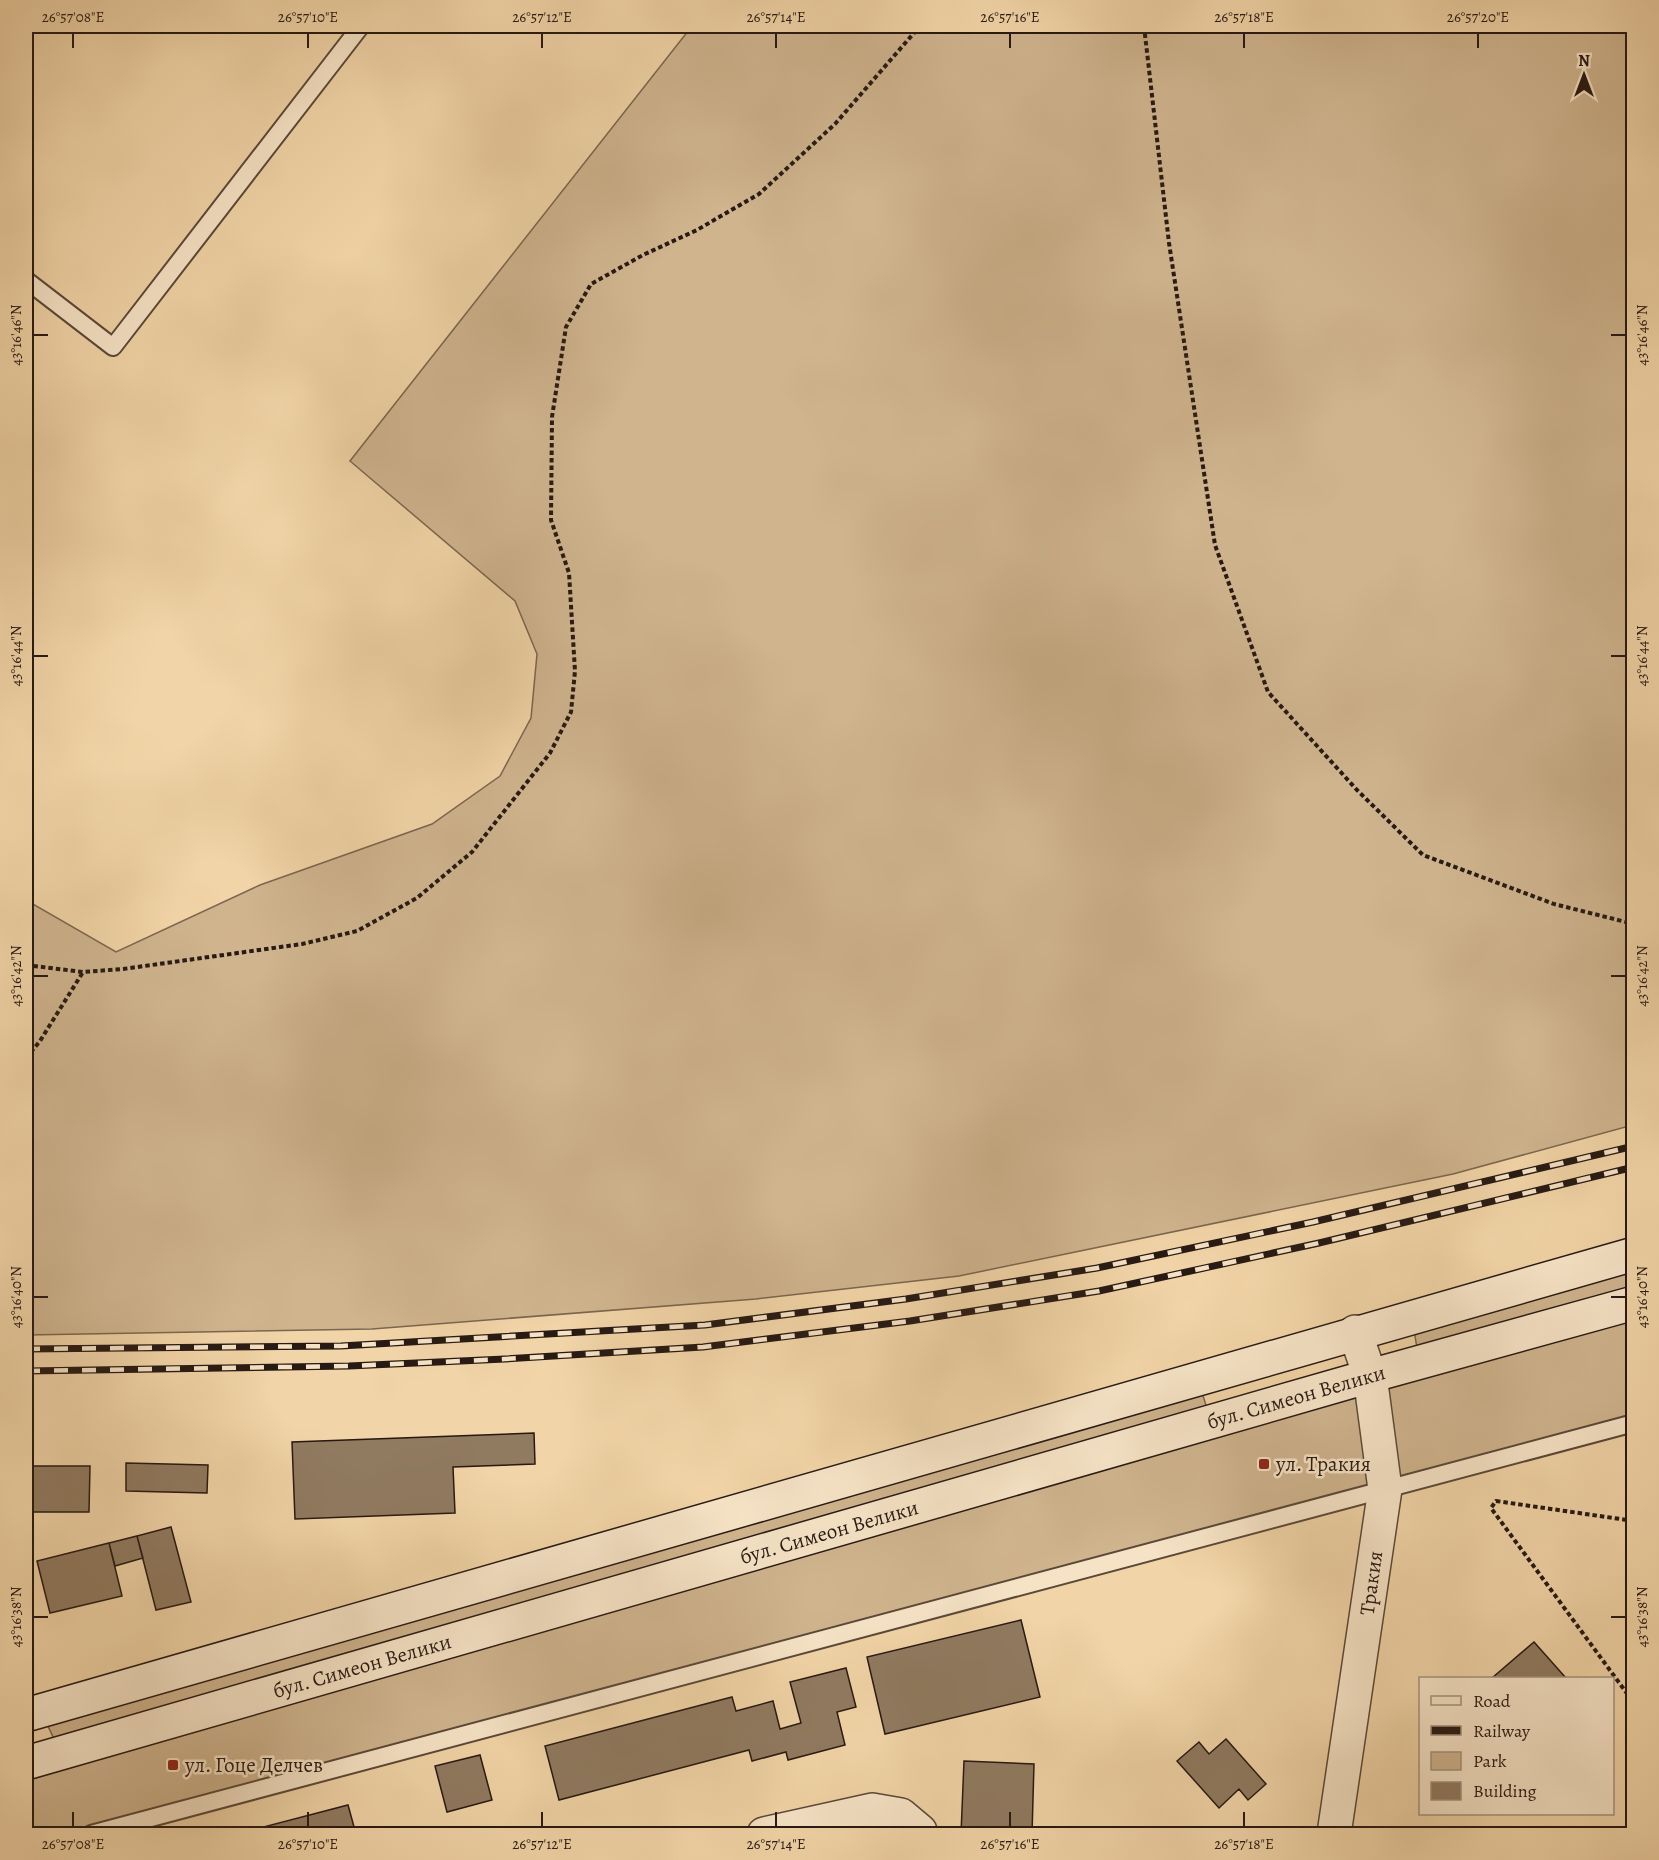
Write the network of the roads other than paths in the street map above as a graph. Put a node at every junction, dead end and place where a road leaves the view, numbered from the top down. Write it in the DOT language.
graph roads {
  1 [pos="361,26"];
  2 [pos="26,280"];
  3 [pos="1634,1254"];
  4 [pos="1634,1303"];
  5 [pos="1355,1332"];
  6 [pos="1370,1376"];
  7 [pos="1634,1423"];
  8 [pos="1385,1489"];
  9 [pos="26,1715"];
  10 [pos="26,1763"];
  11 [pos="91,1834"];
  12 [pos="764,1834"];
  13 [pos="920,1834"];
  14 [pos="1334,1834"];
  1 -- 2 [label="lane"];
  3 -- 5 [label="main road"];
  4 -- 6 [label="main road, бул. Симеон Велики"];
  5 -- 6 [label="main road, Тракия"];
  5 -- 9 [label="main road"];
  6 -- 8 [label="main road, Тракия"];
  6 -- 10 [label="main road, бул. Симеон Велики"];
  7 -- 8 [label="lane"];
  8 -- 11 [label="lane"];
  8 -- 14 [label="main road, Тракия"];
  12 -- 13 [label="main road"];
}
